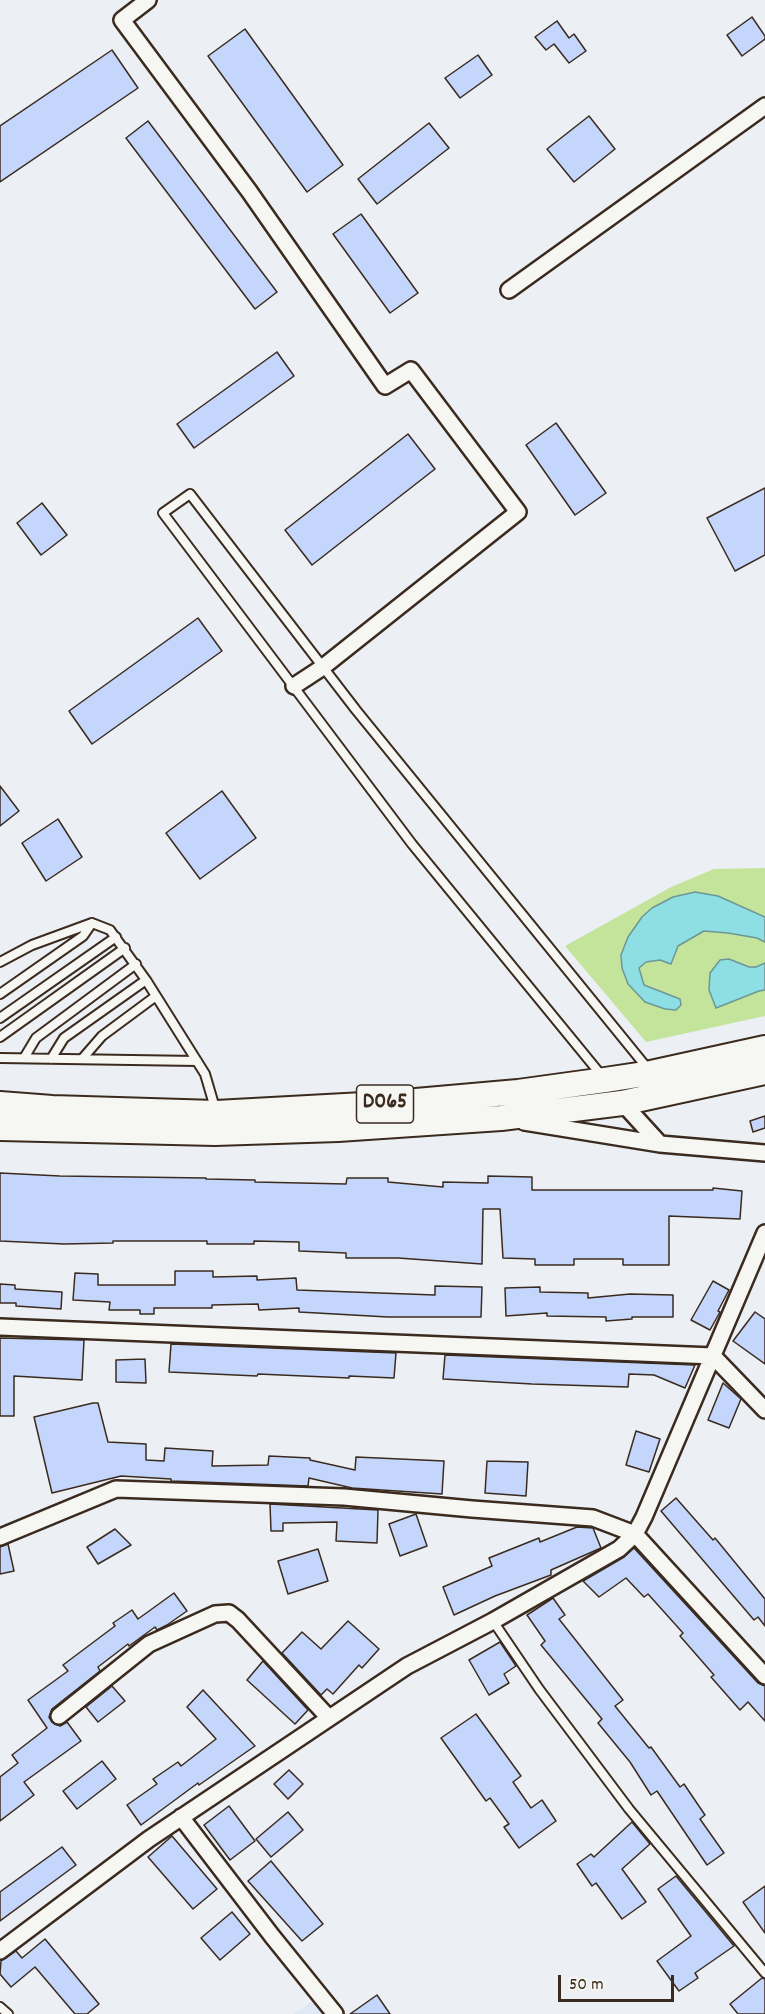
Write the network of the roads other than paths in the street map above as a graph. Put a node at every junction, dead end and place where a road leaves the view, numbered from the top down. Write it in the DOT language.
graph roads {
  1 [pos="148,0"];
  2 [pos="765,106"];
  3 [pos="509,290"];
  4 [pos="323,667"];
  5 [pos="294,687"];
  6 [pos="92,923"];
  7 [pos="116,937"];
  8 [pos="125,948"];
  9 [pos="0,962"];
  10 [pos="136,964"];
  11 [pos="146,981"];
  12 [pos="0,994"];
  13 [pos="156,996"];
  14 [pos="0,1018"];
  15 [pos="0,1037"];
  16 [pos="765,1048"];
  17 [pos="0,1058"];
  18 [pos="24,1058"];
  19 [pos="51,1059"];
  20 [pos="82,1059"];
  21 [pos="197,1061"];
  22 [pos="765,1072"];
  23 [pos="651,1073"];
  24 [pos="605,1080"];
  25 [pos="622,1103"];
  26 [pos="0,1104"];
  27 [pos="216,1113"];
  28 [pos="501,1118"];
  29 [pos="0,1128"];
  30 [pos="660,1144"];
  31 [pos="765,1154"];
  32 [pos="765,1233"];
  33 [pos="0,1327"];
  34 [pos="713,1356"];
  35 [pos="765,1410"];
  36 [pos="635,1534"];
  37 [pos="0,1537"];
  38 [pos="493,1621"];
  39 [pos="765,1676"];
  40 [pos="59,1716"];
  41 [pos="329,1718"];
  42 [pos="181,1817"];
  43 [pos="0,1951"];
  44 [pos="765,1973"];
  45 [pos="0,2007"];
  46 [pos="8,2014"];
  47 [pos="335,2014"];
  1 -- 4 [label="street"];
  2 -- 3 [label="street"];
  4 -- 5 [label="street"];
  4 -- 5 [label="lane"];
  4 -- 23 [label="lane"];
  5 -- 24 [label="lane"];
  6 -- 7 [label="lane"];
  6 -- 9 [label="lane"];
  6 -- 12 [label="lane"];
  7 -- 8 [label="lane"];
  7 -- 14 [label="lane"];
  8 -- 10 [label="lane"];
  8 -- 15 [label="lane"];
  10 -- 11 [label="lane"];
  10 -- 18 [label="lane"];
  11 -- 13 [label="lane"];
  11 -- 19 [label="lane"];
  13 -- 20 [label="lane"];
  13 -- 21 [label="lane"];
  16 -- 23 [label="main road, D065"];
  17 -- 18 [label="lane"];
  18 -- 19 [label="lane"];
  19 -- 20 [label="lane"];
  20 -- 21 [label="lane"];
  21 -- 27 [label="lane"];
  22 -- 25 [label="main road, D065"];
  23 -- 24 [label="main road, D065"];
  24 -- 25 [label="street"];
  24 -- 27 [label="main road, D065"];
  25 -- 28 [label="main road, D065"];
  25 -- 30 [label="street"];
  26 -- 27 [label="main road, D065"];
  28 -- 29 [label="main road, D065"];
  28 -- 30 [label="street"];
  30 -- 31 [label="street"];
  32 -- 34 [label="street"];
  33 -- 34 [label="street"];
  34 -- 35 [label="street"];
  34 -- 36 [label="street"];
  36 -- 37 [label="street"];
  36 -- 38 [label="street"];
  36 -- 39 [label="street"];
  38 -- 41 [label="street"];
  38 -- 44 [label="lane"];
  40 -- 41 [label="street"];
  41 -- 42 [label="street"];
  42 -- 43 [label="street"];
  42 -- 47 [label="street"];
  45 -- 46 [label="lane"];
}
